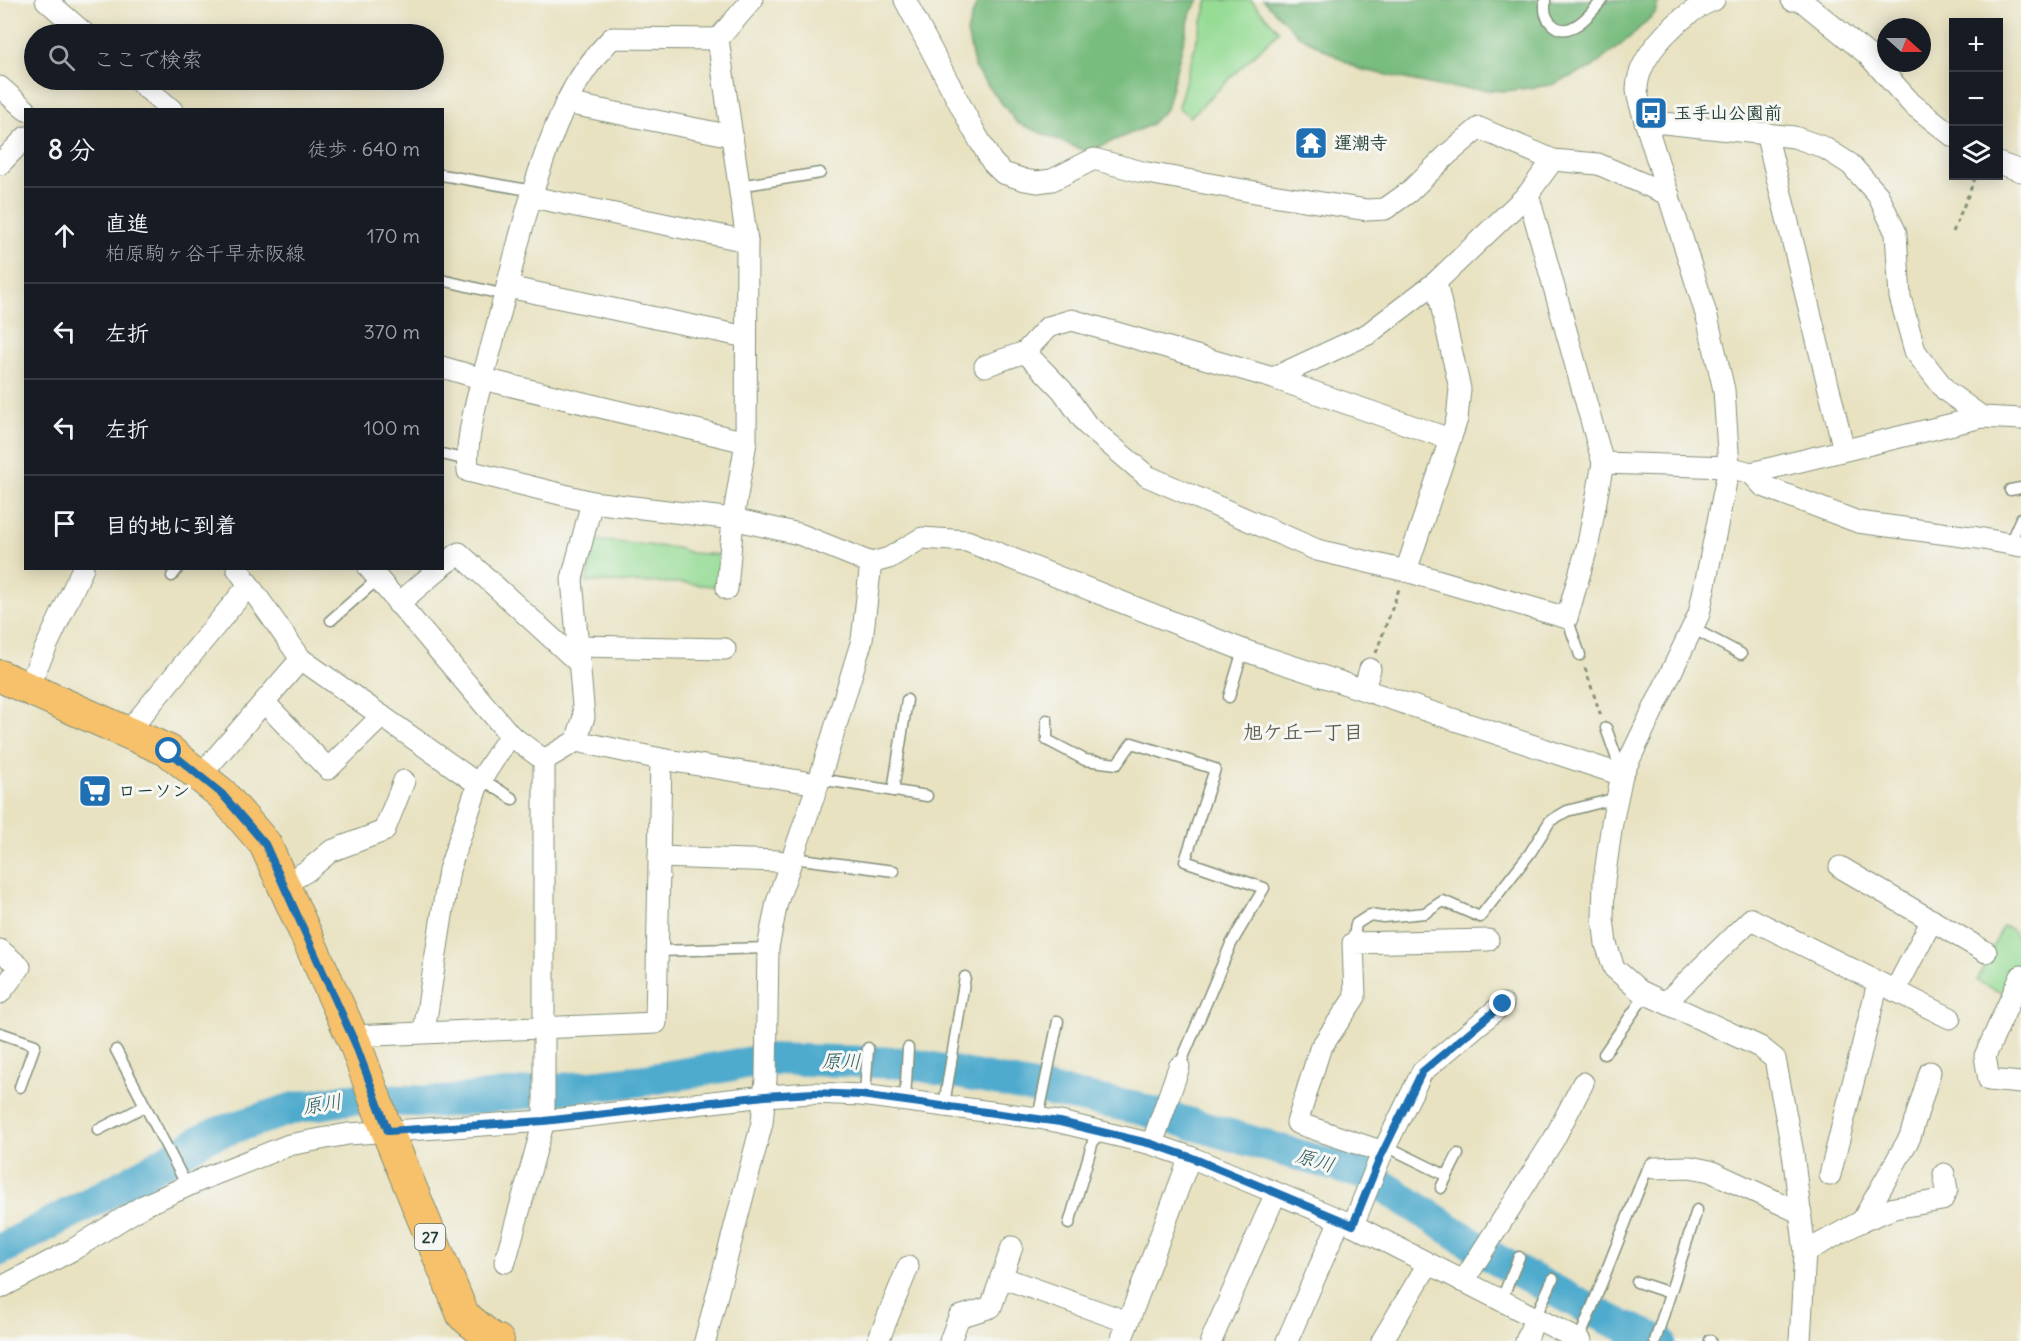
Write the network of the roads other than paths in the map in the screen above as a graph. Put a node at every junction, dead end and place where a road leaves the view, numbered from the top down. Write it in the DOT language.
graph roads {
  1 [pos="46,0"];
  2 [pos="752,0"];
  3 [pos="905,0"];
  4 [pos="1545,0"];
  5 [pos="1602,0"];
  6 [pos="1714,0"];
  7 [pos="1792,0"];
  8 [pos="1801,0"];
  9 [pos="74,24"];
  10 [pos="718,39"];
  11 [pos="0,87"];
  12 [pos="149,90"];
  13 [pos="566,104"];
  14 [pos="24,108"];
  15 [pos="170,108"];
  16 [pos="1645,121"];
  17 [pos="1766,133"];
  18 [pos="1949,134"];
  19 [pos="732,136"];
  20 [pos="24,139"];
  21 [pos="1553,160"];
  22 [pos="0,164"];
  23 [pos="2003,165"];
  24 [pos="2021,171"];
  25 [pos="820,173"];
  26 [pos="444,176"];
  27 [pos="739,186"];
  28 [pos="533,194"];
  29 [pos="1528,194"];
  30 [pos="1669,195"];
  31 [pos="747,241"];
  32 [pos="444,280"];
  33 [pos="1436,282"];
  34 [pos="506,291"];
  35 [pos="746,337"];
  36 [pos="1025,352"];
  37 [pos="985,366"];
  38 [pos="444,368"];
  39 [pos="1273,378"];
  40 [pos="483,379"];
  41 [pos="1982,417"];
  42 [pos="2021,419"];
  43 [pos="1450,439"];
  44 [pos="746,442"];
  45 [pos="1844,450"];
  46 [pos="444,454"];
  47 [pos="467,460"];
  48 [pos="1603,463"];
  49 [pos="1729,467"];
  50 [pos="1752,473"];
  51 [pos="592,502"];
  52 [pos="2021,518"];
  53 [pos="733,519"];
  54 [pos="2015,544"];
  55 [pos="871,563"];
  56 [pos="444,565"];
  57 [pos="82,570"];
  58 [pos="438,570"];
  59 [pos="1406,571"];
  60 [pos="373,574"];
  61 [pos="243,577"];
  62 [pos="727,589"];
  63 [pos="398,604"];
  64 [pos="1567,618"];
  65 [pos="331,620"];
  66 [pos="1692,628"];
  67 [pos="725,649"];
  68 [pos="1243,650"];
  69 [pos="1741,654"];
  70 [pos="579,655"];
  71 [pos="1580,655"];
  72 [pos="302,659"];
  73 [pos="14,682"];
  74 [pos="1229,697"];
  75 [pos="907,700"];
  76 [pos="264,702"];
  77 [pos="382,716"];
  78 [pos="1047,720"];
  79 [pos="1606,728"];
  80 [pos="127,733"];
  81 [pos="510,735"];
  82 [pos="576,741"];
  83 [pos="661,759"];
  84 [pos="544,760"];
  85 [pos="1622,775"];
  86 [pos="200,776"];
  87 [pos="480,781"];
  88 [pos="404,782"];
  89 [pos="818,782"];
  90 [pos="894,791"];
  91 [pos="927,796"];
  92 [pos="1617,798"];
  93 [pos="513,800"];
  94 [pos="659,856"];
  95 [pos="786,859"];
  96 [pos="1840,867"];
  97 [pos="894,871"];
  98 [pos="284,884"];
  99 [pos="1932,920"];
  100 [pos="1488,940"];
  101 [pos="1353,943"];
  102 [pos="768,948"];
  103 [pos="0,950"];
  104 [pos="657,951"];
  105 [pos="1986,952"];
  106 [pos="2021,976"];
  107 [pos="965,977"];
  108 [pos="1886,987"];
  109 [pos="0,993"];
  110 [pos="1646,994"];
  111 [pos="1666,1002"];
  112 [pos="1503,1004"];
  113 [pos="1950,1018"];
  114 [pos="1058,1021"];
  115 [pos="545,1027"];
  116 [pos="424,1032"];
  117 [pos="0,1033"];
  118 [pos="354,1039"];
  119 [pos="868,1048"];
  120 [pos="908,1048"];
  121 [pos="116,1050"];
  122 [pos="1604,1054"];
  123 [pos="1179,1067"];
  124 [pos="1930,1072"];
  125 [pos="1583,1083"];
  126 [pos="2021,1083"];
  127 [pos="20,1086"];
  128 [pos="766,1087"];
  129 [pos="865,1088"];
  130 [pos="905,1094"];
  131 [pos="945,1097"];
  132 [pos="145,1106"];
  133 [pos="544,1113"];
  134 [pos="1039,1113"];
  135 [pos="385,1125"];
  136 [pos="98,1130"];
  137 [pos="1096,1131"];
  138 [pos="1155,1137"];
  139 [pos="1384,1149"];
  140 [pos="1458,1154"];
  141 [pos="1190,1157"];
  142 [pos="1654,1168"];
  143 [pos="1944,1174"];
  144 [pos="1830,1175"];
  145 [pos="1446,1176"];
  146 [pos="183,1179"];
  147 [pos="1441,1188"];
  148 [pos="1276,1193"];
  149 [pos="1697,1210"];
  150 [pos="1802,1213"];
  151 [pos="1862,1221"];
  152 [pos="1346,1222"];
  153 [pos="1069,1224"];
  154 [pos="1012,1247"];
  155 [pos="1805,1252"];
  156 [pos="1519,1257"];
  157 [pos="505,1262"];
  158 [pos="1428,1264"];
  159 [pos="908,1268"];
  160 [pos="4,1277"];
  161 [pos="1001,1277"];
  162 [pos="1553,1279"];
  163 [pos="1463,1282"];
  164 [pos="1637,1282"];
  165 [pos="1670,1293"];
  166 [pos="1503,1297"];
  167 [pos="1537,1314"];
  168 [pos="1124,1331"];
  169 [pos="1581,1336"];
  170 [pos="498,1341"];
  171 [pos="705,1341"];
  172 [pos="878,1341"];
  173 [pos="950,1341"];
  174 [pos="1211,1341"];
  175 [pos="1287,1341"];
  176 [pos="1382,1341"];
  177 [pos="1526,1341"];
  178 [pos="1655,1341"];
  179 [pos="1800,1341"];
  1 -- 9 [label="street"];
  2 -- 10 [label="street"];
  3 -- 21 [label="street"];
  4 -- 5 [label="lane"];
  6 -- 16 [label="street"];
  7 -- 8 [label="street"];
  8 -- 18 [label="street"];
  10 -- 13 [label="street"];
  10 -- 19 [label="street"];
  11 -- 14 [label="street"];
  12 -- 15 [label="street"];
  13 -- 19 [label="street"];
  13 -- 28 [label="street"];
  16 -- 17 [label="street"];
  16 -- 30 [label="street"];
  17 -- 41 [label="street"];
  17 -- 45 [label="street"];
  19 -- 27 [label="street"];
  20 -- 22 [label="street"];
  21 -- 29 [label="street"];
  21 -- 30 [label="street"];
  23 -- 24 [label="street"];
  25 -- 27 [label="lane"];
  26 -- 28 [label="lane"];
  27 -- 31 [label="street"];
  28 -- 31 [label="street"];
  28 -- 34 [label="street"];
  29 -- 33 [label="street"];
  29 -- 48 [label="street"];
  30 -- 49 [label="street"];
  31 -- 35 [label="street"];
  32 -- 34 [label="lane"];
  33 -- 39 [label="street"];
  33 -- 43 [label="street"];
  34 -- 35 [label="street"];
  34 -- 40 [label="street"];
  35 -- 44 [label="street"];
  36 -- 37 [label="street"];
  36 -- 39 [label="street"];
  36 -- 59 [label="street"];
  38 -- 40 [label="street"];
  39 -- 43 [label="street"];
  40 -- 44 [label="street"];
  40 -- 47 [label="street"];
  41 -- 42 [label="street"];
  41 -- 45 [label="street"];
  43 -- 59 [label="street"];
  44 -- 53 [label="street"];
  45 -- 50 [label="street"];
  46 -- 47 [label="lane"];
  47 -- 51 [label="street"];
  48 -- 49 [label="street"];
  48 -- 64 [label="street"];
  49 -- 50 [label="street"];
  49 -- 66 [label="street"];
  50 -- 54 [label="street"];
  51 -- 53 [label="street"];
  51 -- 70 [label="street"];
  52 -- 54 [label="lane"];
  53 -- 55 [label="street"];
  53 -- 62 [label="street"];
  55 -- 68 [label="street"];
  55 -- 89 [label="street"];
  56 -- 70 [label="street"];
  57 -- 73 [label="street"];
  58 -- 63 [label="street"];
  59 -- 64 [label="street"];
  60 -- 63 [label="street"];
  60 -- 65 [label="lane"];
  61 -- 72 [label="street"];
  61 -- 80 [label="street"];
  63 -- 81 [label="street"];
  64 -- 71 [label="lane"];
  66 -- 69 [label="lane"];
  66 -- 85 [label="street"];
  67 -- 70 [label="street"];
  68 -- 74 [label="lane"];
  68 -- 85 [label="street"];
  70 -- 82 [label="street"];
  72 -- 76 [label="street"];
  72 -- 77 [label="street"];
  73 -- 80 [label="main road, 27"];
  75 -- 90 [label="lane"];
  76 -- 77 [label="street"];
  76 -- 86 [label="street"];
  77 -- 87 [label="street"];
  78 -- 123 [label="lane"];
  79 -- 85 [label="lane"];
  80 -- 86 [label="main road, 27"];
  81 -- 84 [label="street"];
  81 -- 87 [label="street"];
  82 -- 83 [label="street"];
  82 -- 84 [label="street"];
  83 -- 89 [label="street"];
  83 -- 94 [label="street"];
  84 -- 115 [label="street"];
  85 -- 92 [label="street"];
  86 -- 98 [label="main road, 27"];
  87 -- 93 [label="lane"];
  87 -- 116 [label="street"];
  88 -- 98 [label="street"];
  89 -- 90 [label="lane"];
  89 -- 95 [label="street"];
  90 -- 91 [label="lane"];
  92 -- 101 [label="lane"];
  92 -- 110 [label="street"];
  94 -- 95 [label="street"];
  94 -- 104 [label="street"];
  95 -- 97 [label="lane"];
  95 -- 102 [label="street"];
  96 -- 99 [label="street"];
  98 -- 118 [label="main road, 27"];
  99 -- 105 [label="street"];
  99 -- 108 [label="street"];
  100 -- 101 [label="street"];
  101 -- 139 [label="street"];
  102 -- 104 [label="lane"];
  102 -- 128 [label="street"];
  103 -- 109 [label="street"];
  104 -- 115 [label="street"];
  106 -- 126 [label="street"];
  107 -- 131 [label="lane"];
  108 -- 111 [label="street"];
  108 -- 113 [label="street"];
  108 -- 144 [label="street"];
  110 -- 111 [label="street"];
  110 -- 122 [label="lane"];
  111 -- 150 [label="street"];
  112 -- 139 [label="street"];
  114 -- 134 [label="lane"];
  115 -- 116 [label="street"];
  115 -- 133 [label="street"];
  116 -- 118 [label="street"];
  117 -- 127 [label="lane"];
  118 -- 135 [label="main road, 27"];
  119 -- 129 [label="lane"];
  120 -- 130 [label="lane"];
  121 -- 132 [label="lane"];
  123 -- 138 [label="street"];
  124 -- 151 [label="street"];
  125 -- 163 [label="street"];
  128 -- 129 [label="street"];
  128 -- 133 [label="street"];
  128 -- 171 [label="street"];
  129 -- 130 [label="street"];
  130 -- 131 [label="street"];
  131 -- 134 [label="street"];
  132 -- 136 [label="lane"];
  132 -- 146 [label="lane"];
  133 -- 135 [label="street"];
  133 -- 157 [label="street"];
  134 -- 137 [label="street"];
  135 -- 146 [label="street"];
  135 -- 170 [label="main road, 27"];
  137 -- 138 [label="street"];
  137 -- 153 [label="lane"];
  138 -- 141 [label="street"];
  139 -- 145 [label="lane"];
  139 -- 152 [label="street"];
  140 -- 145 [label="lane"];
  141 -- 148 [label="street"];
  141 -- 168 [label="street"];
  142 -- 150 [label="street"];
  142 -- 169 [label="lane"];
  143 -- 151 [label="street"];
  145 -- 147 [label="lane"];
  146 -- 160 [label="street"];
  148 -- 152 [label="street"];
  148 -- 174 [label="street"];
  149 -- 165 [label="lane"];
  150 -- 155 [label="street"];
  151 -- 155 [label="street"];
  152 -- 158 [label="street"];
  152 -- 175 [label="street"];
  154 -- 161 [label="street"];
  155 -- 179 [label="street"];
  156 -- 166 [label="lane"];
  158 -- 163 [label="street"];
  158 -- 176 [label="street"];
  159 -- 172 [label="street"];
  161 -- 168 [label="street"];
  161 -- 173 [label="street"];
  162 -- 167 [label="lane"];
  163 -- 166 [label="street"];
  164 -- 165 [label="lane"];
  165 -- 178 [label="lane"];
  166 -- 167 [label="street"];
  167 -- 169 [label="street"];
  167 -- 177 [label="street"];
}
